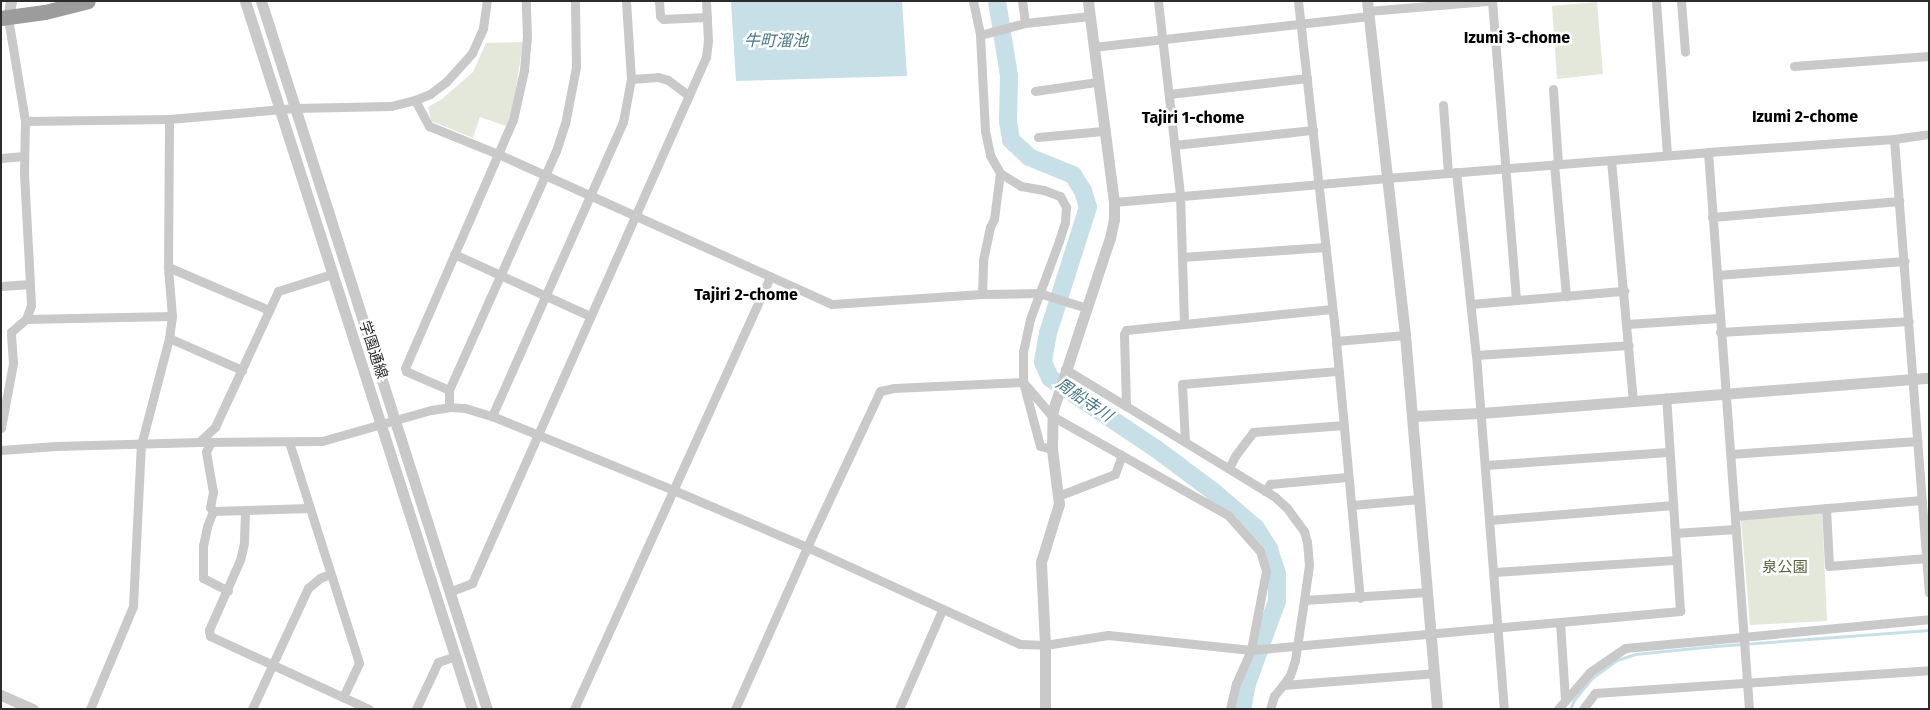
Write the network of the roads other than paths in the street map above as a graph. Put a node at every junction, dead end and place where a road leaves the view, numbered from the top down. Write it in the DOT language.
graph roads {
  1 [pos="11,1"];
  2 [pos="88,1"];
  3 [pos="245,1"];
  4 [pos="261,1"];
  5 [pos="486,1"];
  6 [pos="526,1"];
  7 [pos="575,1"];
  8 [pos="626,1"];
  9 [pos="659,1"];
  10 [pos="706,1"];
  11 [pos="973,1"];
  12 [pos="1022,1"];
  13 [pos="1088,1"];
  14 [pos="1158,1"];
  15 [pos="1298,1"];
  16 [pos="1487,1"];
  17 [pos="1492,1"];
  18 [pos="1656,1"];
  19 [pos="1681,1"];
  20 [pos="1439,3"];
  21 [pos="1368,9"];
  22 [pos="1090,16"];
  23 [pos="707,17"];
  24 [pos="5,18"];
  25 [pos="1022,24"];
  26 [pos="1300,24"];
  27 [pos="982,35"];
  28 [pos="1162,38"];
  29 [pos="1093,47"];
  30 [pos="1685,52"];
  31 [pos="1929,56"];
  32 [pos="1794,66"];
  33 [pos="1307,78"];
  34 [pos="631,79"];
  35 [pos="1097,82"];
  36 [pos="1553,89"];
  37 [pos="1035,91"];
  38 [pos="1170,94"];
  39 [pos="688,96"];
  40 [pos="415,100"];
  41 [pos="1443,106"];
  42 [pos="295,108"];
  43 [pos="279,110"];
  44 [pos="169,118"];
  45 [pos="25,121"];
  46 [pos="1312,130"];
  47 [pos="1103,131"];
  48 [pos="1929,134"];
  49 [pos="1038,137"];
  50 [pos="1894,139"];
  51 [pos="1174,145"];
  52 [pos="1708,152"];
  53 [pos="498,154"];
  54 [pos="24,156"];
  55 [pos="1666,156"];
  56 [pos="1,158"];
  57 [pos="1611,160"];
  58 [pos="1556,164"];
  59 [pos="1505,168"];
  60 [pos="1452,172"];
  61 [pos="1000,173"];
  62 [pos="545,175"];
  63 [pos="1387,178"];
  64 [pos="1319,184"];
  65 [pos="590,195"];
  66 [pos="1180,195"];
  67 [pos="1899,201"];
  68 [pos="1114,202"];
  69 [pos="636,215"];
  70 [pos="1712,217"];
  71 [pos="1326,247"];
  72 [pos="454,254"];
  73 [pos="1182,257"];
  74 [pos="1904,261"];
  75 [pos="168,267"];
  76 [pos="332,274"];
  77 [pos="500,275"];
  78 [pos="1716,275"];
  79 [pos="770,276"];
  80 [pos="30,284"];
  81 [pos="1,286"];
  82 [pos="1624,291"];
  83 [pos="1039,293"];
  84 [pos="982,294"];
  85 [pos="545,296"];
  86 [pos="1566,296"];
  87 [pos="1516,300"];
  88 [pos="1471,304"];
  89 [pos="1087,308"];
  90 [pos="1332,309"];
  91 [pos="269,310"];
  92 [pos="172,316"];
  93 [pos="590,316"];
  94 [pos="1719,318"];
  95 [pos="26,319"];
  96 [pos="1909,321"];
  97 [pos="1184,324"];
  98 [pos="1627,324"];
  99 [pos="1720,332"];
  100 [pos="1405,336"];
  101 [pos="169,338"];
  102 [pos="1336,341"];
  103 [pos="1629,345"];
  104 [pos="1476,356"];
  105 [pos="242,370"];
  106 [pos="1338,371"];
  107 [pos="1065,372"];
  108 [pos="1929,378"];
  109 [pos="1913,380"];
  110 [pos="1023,382"];
  111 [pos="449,390"];
  112 [pos="1726,394"];
  113 [pos="1666,397"];
  114 [pos="1634,400"];
  115 [pos="1126,406"];
  116 [pos="449,407"];
  117 [pos="1053,413"];
  118 [pos="1481,413"];
  119 [pos="492,416"];
  120 [pos="1413,416"];
  121 [pos="396,421"];
  122 [pos="382,425"];
  123 [pos="1344,425"];
  124 [pos="1,428"];
  125 [pos="538,434"];
  126 [pos="1918,441"];
  127 [pos="199,442"];
  128 [pos="210,442"];
  129 [pos="289,442"];
  130 [pos="1185,442"];
  131 [pos="141,445"];
  132 [pos="1052,449"];
  133 [pos="1,450"];
  134 [pos="1668,452"];
  135 [pos="1731,454"];
  136 [pos="1122,456"];
  137 [pos="1486,465"];
  138 [pos="1229,468"];
  139 [pos="1347,477"];
  140 [pos="671,489"];
  141 [pos="1265,491"];
  142 [pos="1058,496"];
  143 [pos="1420,500"];
  144 [pos="1921,500"];
  145 [pos="1352,505"];
  146 [pos="1673,506"];
  147 [pos="310,508"];
  148 [pos="1826,508"];
  149 [pos="213,511"];
  150 [pos="245,512"];
  151 [pos="1735,516"];
  152 [pos="1490,520"];
  153 [pos="1736,529"];
  154 [pos="1675,533"];
  155 [pos="807,547"];
  156 [pos="1927,558"];
  157 [pos="1677,560"];
  158 [pos="1494,572"];
  159 [pos="330,574"];
  160 [pos="228,591"];
  161 [pos="449,592"];
  162 [pos="1428,592"];
  163 [pos="1929,593"];
  164 [pos="1360,598"];
  165 [pos="1304,600"];
  166 [pos="942,610"];
  167 [pos="1929,619"];
  168 [pos="1560,622"];
  169 [pos="1499,626"];
  170 [pos="1431,633"];
  171 [pos="1744,638"];
  172 [pos="1045,645"];
  173 [pos="1298,646"];
  174 [pos="1251,650"];
  175 [pos="456,656"];
  176 [pos="272,665"];
  177 [pos="1929,670"];
  178 [pos="1434,674"];
  179 [pos="1748,682"];
  180 [pos="1283,685"];
  181 [pos="1,695"];
  182 [pos="343,697"];
  183 [pos="1565,699"];
  184 [pos="11,704"];
  185 [pos="33,709"];
  186 [pos="90,709"];
  187 [pos="252,709"];
  188 [pos="369,709"];
  189 [pos="416,709"];
  190 [pos="472,709"];
  191 [pos="487,709"];
  192 [pos="574,709"];
  193 [pos="735,709"];
  194 [pos="898,709"];
  195 [pos="1045,709"];
  196 [pos="1230,709"];
  197 [pos="1270,709"];
  198 [pos="1436,709"];
  199 [pos="1504,709"];
  200 [pos="1558,709"];
  201 [pos="1583,709"];
  202 [pos="1749,709"];
  1 -- 24 [label="street"];
  2 -- 24 [label="highway"];
  3 -- 43 [label="street, 学園通線"];
  4 -- 42 [label="street, 学園通線"];
  5 -- 40 [label="street"];
  6 -- 53 [label="street"];
  7 -- 62 [label="street"];
  8 -- 34 [label="street"];
  9 -- 23 [label="street"];
  10 -- 23 [label="street"];
  11 -- 27 [label="street"];
  12 -- 25 [label="street"];
  13 -- 22 [label="street"];
  14 -- 28 [label="street"];
  15 -- 26 [label="street"];
  16 -- 20 [label="street"];
  17 -- 59 [label="street"];
  18 -- 55 [label="street"];
  19 -- 30 [label="street"];
  20 -- 21 [label="street"];
  21 -- 26 [label="street"];
  21 -- 63 [label="street"];
  22 -- 25 [label="street"];
  22 -- 29 [label="street"];
  23 -- 39 [label="street"];
  24 -- 45 [label="street"];
  25 -- 27 [label="street"];
  26 -- 28 [label="street"];
  26 -- 33 [label="street"];
  27 -- 61 [label="street"];
  28 -- 29 [label="street"];
  28 -- 38 [label="street"];
  29 -- 35 [label="street"];
  31 -- 32 [label="street"];
  33 -- 38 [label="street"];
  33 -- 46 [label="street"];
  34 -- 39 [label="street"];
  34 -- 65 [label="street"];
  35 -- 37 [label="street"];
  35 -- 47 [label="street"];
  36 -- 58 [label="street"];
  38 -- 51 [label="street"];
  39 -- 69 [label="street"];
  40 -- 42 [label="street"];
  40 -- 53 [label="street"];
  41 -- 60 [label="street"];
  42 -- 43 [label="street"];
  42 -- 121 [label="street, 学園通線"];
  43 -- 44 [label="street"];
  43 -- 76 [label="street, 学園通線"];
  44 -- 45 [label="street"];
  44 -- 75 [label="street"];
  45 -- 54 [label="street"];
  46 -- 51 [label="street"];
  46 -- 64 [label="street"];
  47 -- 49 [label="street"];
  47 -- 68 [label="street"];
  48 -- 50 [label="street"];
  50 -- 52 [label="street"];
  50 -- 67 [label="street"];
  51 -- 66 [label="street"];
  52 -- 55 [label="street"];
  52 -- 70 [label="street"];
  53 -- 62 [label="street"];
  53 -- 72 [label="street"];
  54 -- 56 [label="street"];
  54 -- 80 [label="street"];
  55 -- 57 [label="street"];
  57 -- 58 [label="street"];
  57 -- 82 [label="street"];
  58 -- 59 [label="street"];
  58 -- 86 [label="street"];
  59 -- 60 [label="street"];
  59 -- 87 [label="street"];
  60 -- 63 [label="street"];
  60 -- 88 [label="street"];
  61 -- 83 [label="street"];
  61 -- 84 [label="street"];
  62 -- 65 [label="street"];
  62 -- 77 [label="street"];
  63 -- 64 [label="street"];
  63 -- 100 [label="street"];
  64 -- 66 [label="street"];
  64 -- 71 [label="street"];
  65 -- 69 [label="street"];
  65 -- 85 [label="street"];
  66 -- 68 [label="street"];
  66 -- 73 [label="street"];
  67 -- 70 [label="street"];
  67 -- 74 [label="street"];
  68 -- 89 [label="street"];
  69 -- 79 [label="street"];
  69 -- 93 [label="street"];
  70 -- 78 [label="street"];
  71 -- 73 [label="street"];
  71 -- 90 [label="street"];
  72 -- 77 [label="street"];
  72 -- 111 [label="street"];
  73 -- 97 [label="street"];
  74 -- 78 [label="street"];
  74 -- 96 [label="street"];
  75 -- 91 [label="street"];
  75 -- 92 [label="street"];
  76 -- 91 [label="street"];
  76 -- 122 [label="street, 学園通線"];
  77 -- 85 [label="street"];
  77 -- 111 [label="street"];
  78 -- 94 [label="street"];
  79 -- 84 [label="street"];
  79 -- 140 [label="street"];
  80 -- 81 [label="street"];
  80 -- 95 [label="street"];
  82 -- 86 [label="street"];
  82 -- 98 [label="street"];
  83 -- 84 [label="street"];
  83 -- 89 [label="street"];
  83 -- 110 [label="street"];
  85 -- 93 [label="street"];
  85 -- 119 [label="street"];
  86 -- 87 [label="street"];
  87 -- 88 [label="street"];
  88 -- 104 [label="street"];
  89 -- 107 [label="street"];
  90 -- 97 [label="street"];
  90 -- 102 [label="street"];
  91 -- 105 [label="street"];
  92 -- 95 [label="street"];
  92 -- 101 [label="street"];
  93 -- 125 [label="street"];
  94 -- 98 [label="street"];
  94 -- 99 [label="street"];
  95 -- 124 [label="street"];
  96 -- 99 [label="street"];
  96 -- 109 [label="street"];
  97 -- 115 [label="street"];
  98 -- 103 [label="street"];
  99 -- 112 [label="street"];
  100 -- 102 [label="street"];
  100 -- 120 [label="street"];
  101 -- 105 [label="street"];
  101 -- 131 [label="street"];
  102 -- 106 [label="street"];
  103 -- 104 [label="street"];
  103 -- 114 [label="street"];
  104 -- 118 [label="street"];
  105 -- 127 [label="street"];
  106 -- 123 [label="street"];
  106 -- 130 [label="street"];
  107 -- 115 [label="street"];
  107 -- 117 [label="street"];
  108 -- 109 [label="street"];
  109 -- 112 [label="street"];
  109 -- 126 [label="street"];
  110 -- 117 [label="street"];
  110 -- 132 [label="street"];
  110 -- 155 [label="street"];
  111 -- 116 [label="street"];
  112 -- 113 [label="street"];
  112 -- 135 [label="street"];
  113 -- 114 [label="street"];
  113 -- 134 [label="street"];
  114 -- 118 [label="street"];
  115 -- 130 [label="street"];
  116 -- 119 [label="street"];
  116 -- 121 [label="street"];
  117 -- 132 [label="street"];
  117 -- 136 [label="street"];
  118 -- 120 [label="street"];
  118 -- 137 [label="street"];
  119 -- 125 [label="street"];
  120 -- 143 [label="street"];
  121 -- 122 [label="street"];
  121 -- 161 [label="street, 学園通線"];
  122 -- 129 [label="street"];
  122 -- 175 [label="street, 学園通線"];
  123 -- 138 [label="street"];
  123 -- 139 [label="street"];
  125 -- 140 [label="street"];
  125 -- 161 [label="street"];
  126 -- 135 [label="street"];
  126 -- 144 [label="street"];
  127 -- 128 [label="street"];
  127 -- 131 [label="street"];
  128 -- 129 [label="street"];
  128 -- 149 [label="street"];
  129 -- 147 [label="street"];
  130 -- 138 [label="street"];
  131 -- 133 [label="street"];
  131 -- 186 [label="street"];
  132 -- 142 [label="street"];
  134 -- 137 [label="street"];
  134 -- 146 [label="street"];
  135 -- 151 [label="street"];
  136 -- 142 [label="street"];
  136 -- 174 [label="street"];
  137 -- 152 [label="street"];
  138 -- 141 [label="street"];
  139 -- 141 [label="street"];
  139 -- 145 [label="street"];
  140 -- 155 [label="street"];
  140 -- 192 [label="street"];
  141 -- 165 [label="street"];
  142 -- 172 [label="street"];
  143 -- 145 [label="street"];
  143 -- 162 [label="street"];
  144 -- 148 [label="street"];
  144 -- 156 [label="street"];
  145 -- 164 [label="street"];
  146 -- 152 [label="street"];
  146 -- 154 [label="street"];
  147 -- 150 [label="street"];
  147 -- 159 [label="street"];
  148 -- 151 [label="street"];
  148 -- 156 [label="street"];
  149 -- 150 [label="street"];
  149 -- 160 [label="street"];
  150 -- 160 [label="street"];
  151 -- 153 [label="street"];
  152 -- 158 [label="street"];
  153 -- 154 [label="street"];
  153 -- 171 [label="street"];
  154 -- 157 [label="street"];
  155 -- 166 [label="street"];
  155 -- 193 [label="street"];
  156 -- 163 [label="street"];
  157 -- 158 [label="street"];
  157 -- 168 [label="street"];
  158 -- 169 [label="street"];
  159 -- 176 [label="street"];
  159 -- 182 [label="street"];
  160 -- 176 [label="street"];
  161 -- 191 [label="street, 学園通線"];
  162 -- 164 [label="street"];
  162 -- 170 [label="street"];
  164 -- 165 [label="street"];
  165 -- 173 [label="street"];
  166 -- 172 [label="street"];
  166 -- 194 [label="street"];
  167 -- 171 [label="street"];
  168 -- 169 [label="street"];
  168 -- 183 [label="street"];
  169 -- 170 [label="street"];
  169 -- 199 [label="street"];
  170 -- 173 [label="street"];
  170 -- 178 [label="street"];
  171 -- 179 [label="street"];
  171 -- 183 [label="street"];
  172 -- 174 [label="street"];
  172 -- 195 [label="street"];
  173 -- 174 [label="street"];
  173 -- 180 [label="street"];
  174 -- 196 [label="street"];
  175 -- 189 [label="street"];
  175 -- 190 [label="street, 学園通線"];
  176 -- 182 [label="street"];
  176 -- 187 [label="street"];
  177 -- 179 [label="street"];
  178 -- 180 [label="street"];
  178 -- 198 [label="street"];
  179 -- 201 [label="street"];
  179 -- 202 [label="street"];
  180 -- 197 [label="street"];
  181 -- 184 [label="street"];
  182 -- 188 [label="street"];
  183 -- 200 [label="street"];
  184 -- 185 [label="street"];
}
